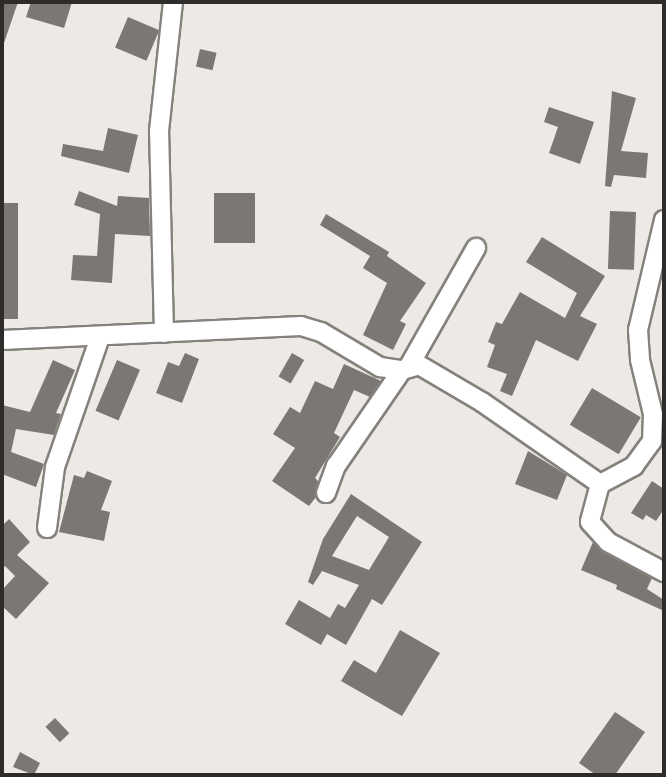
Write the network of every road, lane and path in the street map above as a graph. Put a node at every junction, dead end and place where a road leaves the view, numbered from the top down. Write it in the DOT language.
graph roads {
  1 [pos="173,2"];
  2 [pos="664,220"];
  3 [pos="476,248"];
  4 [pos="164,333"];
  5 [pos="100,337"];
  6 [pos="2,340"];
  7 [pos="406,368"];
  8 [pos="600,484"];
  9 [pos="326,493"];
  10 [pos="47,528"];
  11 [pos="664,572"];
  1 -- 4 [label="street"];
  2 -- 8 [label="street"];
  3 -- 7 [label="street"];
  4 -- 5 [label="street"];
  4 -- 7 [label="street"];
  5 -- 6 [label="street"];
  5 -- 10 [label="street"];
  7 -- 8 [label="street"];
  7 -- 9 [label="street"];
  8 -- 11 [label="street"];
}
